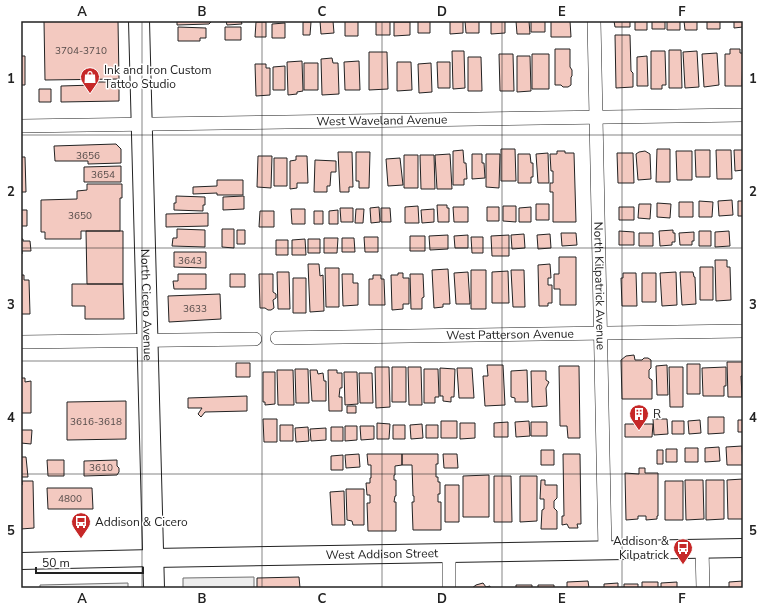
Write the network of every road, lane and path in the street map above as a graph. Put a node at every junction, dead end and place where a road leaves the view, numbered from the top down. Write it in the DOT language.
graph roads {
  1 [pos="139,21"];
  2 [pos="594,21"];
  3 [pos="743,115"];
  4 [pos="596,117"];
  5 [pos="142,124"];
  6 [pos="21,126"];
  7 [pos="743,331"];
  8 [pos="600,333"];
  9 [pos="255,338"];
  10 [pos="278,338"];
  11 [pos="148,340"];
  12 [pos="21,342"];
  13 [pos="743,548"];
  14 [pos="702,549"];
  15 [pos="605,551"];
  16 [pos="449,553"];
  17 [pos="153,558"];
  18 [pos="21,561"];
  19 [pos="154,588"];
  20 [pos="449,588"];
  21 [pos="703,588"];
  1 -- 5 [label="main road, North Cicero Avenue"];
  2 -- 4 [label="street, North Kilpatrick Avenue"];
  3 -- 4 [label="street, West Waveland Avenue"];
  4 -- 5 [label="street, West Waveland Avenue"];
  4 -- 8 [label="street, North Kilpatrick Avenue"];
  5 -- 6 [label="street, West Waveland Avenue"];
  5 -- 11 [label="main road, North Cicero Avenue"];
  7 -- 8 [label="street, West Patterson Avenue"];
  8 -- 10 [label="street, West Patterson Avenue"];
  8 -- 15 [label="street, North Kilpatrick Avenue"];
  9 -- 11 [label="street"];
  11 -- 12 [label="street"];
  11 -- 17 [label="main road, North Cicero Avenue"];
  13 -- 14 [label="main road, West Addison Street"];
  14 -- 15 [label="main road, West Addison Street"];
  14 -- 21 [label="street"];
  15 -- 16 [label="main road, West Addison Street"];
  16 -- 17 [label="main road, West Addison Street"];
  16 -- 20 [label="street"];
  17 -- 18 [label="street, West Addison Street"];
  17 -- 19 [label="main road, North Cicero Avenue"];
}
